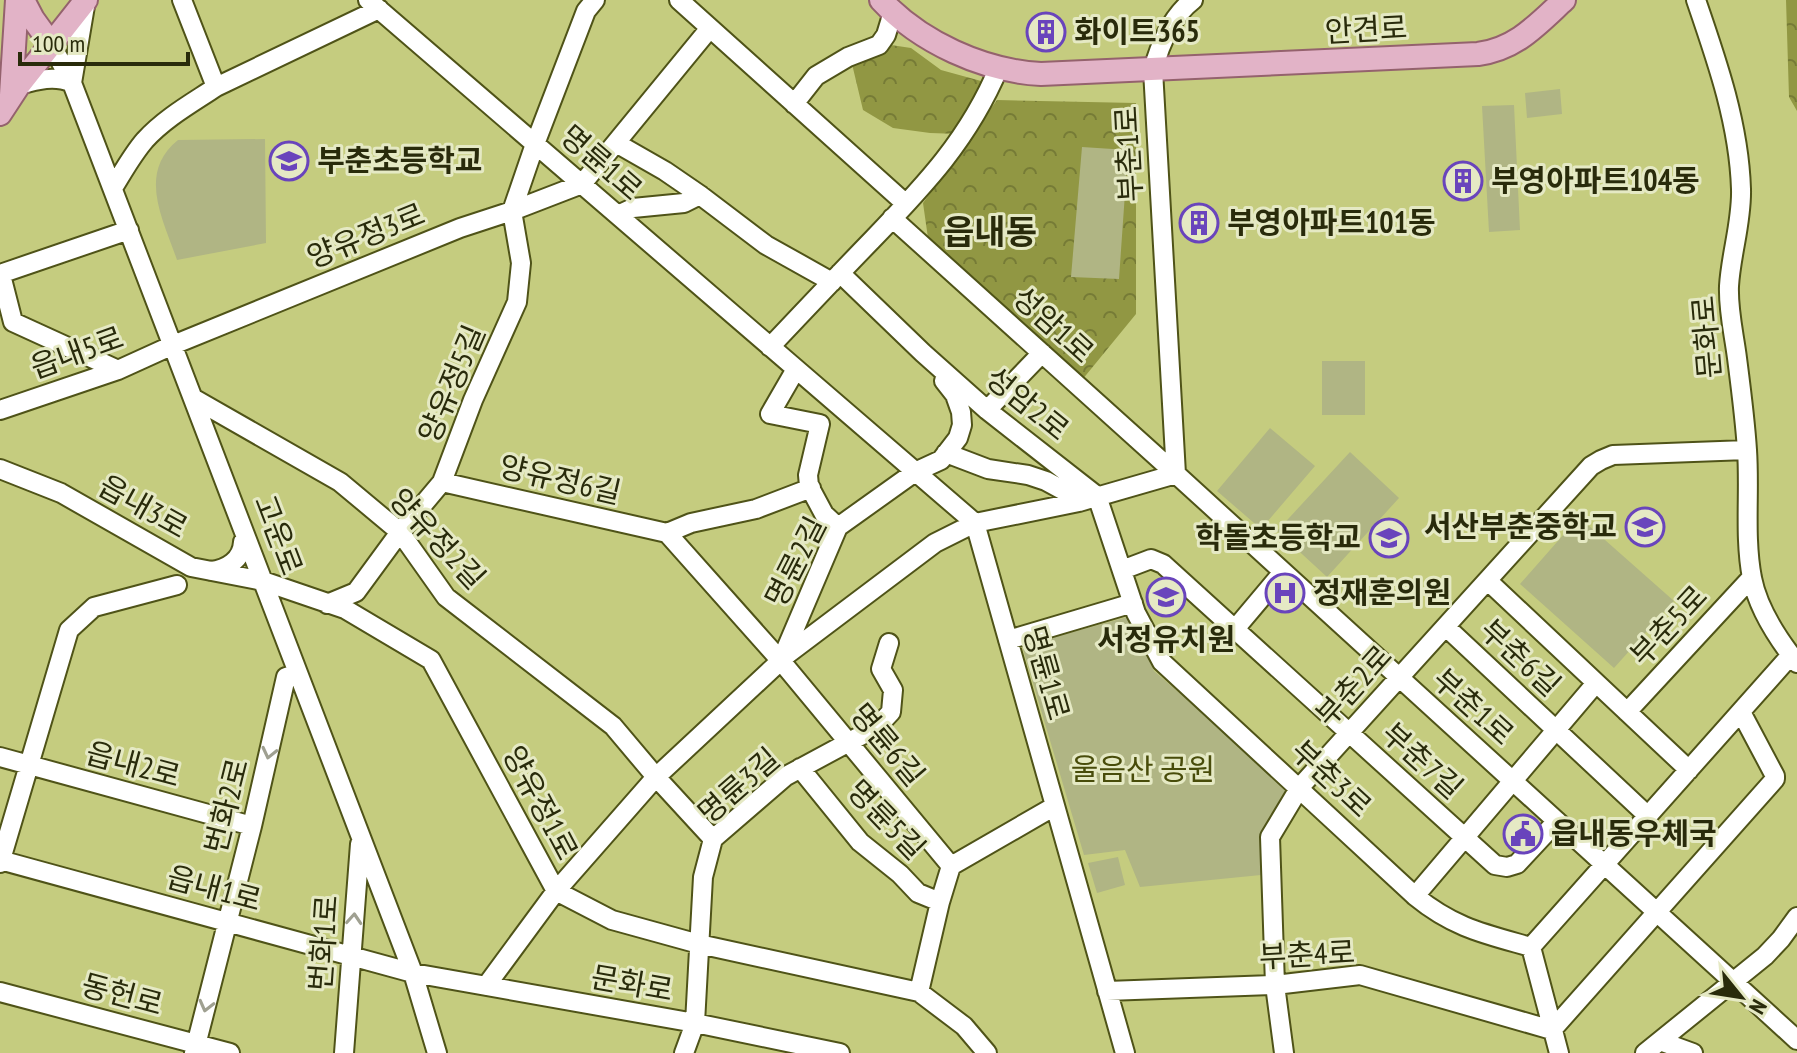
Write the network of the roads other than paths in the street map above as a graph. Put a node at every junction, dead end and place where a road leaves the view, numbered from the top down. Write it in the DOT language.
graph roads {
  1 [pos="17,0"];
  2 [pos="23,0"];
  3 [pos="38,0"];
  4 [pos="86,0"];
  5 [pos="182,0"];
  6 [pos="595,0"];
  7 [pos="679,0"];
  8 [pos="1193,0"];
  9 [pos="1564,0"];
  10 [pos="1696,0"];
  11 [pos="374,4"];
  12 [pos="887,6"];
  13 [pos="710,28"];
  14 [pos="51,44"];
  15 [pos="999,67"];
  16 [pos="1153,70"];
  17 [pos="72,83"];
  18 [pos="216,87"];
  19 [pos="10,99"];
  20 [pos="794,104"];
  21 [pos="616,143"];
  22 [pos="535,144"];
  23 [pos="582,184"];
  24 [pos="113,188"];
  25 [pos="700,195"];
  26 [pos="906,204"];
  27 [pos="512,211"];
  28 [pos="618,215"];
  29 [pos="892,218"];
  30 [pos="129,230"];
  31 [pos="0,274"];
  32 [pos="836,277"];
  33 [pos="6,325"];
  34 [pos="173,345"];
  35 [pos="770,347"];
  36 [pos="923,353"];
  37 [pos="1042,353"];
  38 [pos="796,369"];
  39 [pos="118,370"];
  40 [pos="193,398"];
  41 [pos="0,410"];
  42 [pos="987,410"];
  43 [pos="1747,450"];
  44 [pos="946,453"];
  45 [pos="0,469"];
  46 [pos="915,472"];
  47 [pos="1176,474"];
  48 [pos="442,482"];
  49 [pos="811,488"];
  50 [pos="1088,499"];
  51 [pos="975,523"];
  52 [pos="838,527"];
  53 [pos="400,532"];
  54 [pos="667,533"];
  55 [pos="247,540"];
  56 [pos="1122,570"];
  57 [pos="209,572"];
  58 [pos="1283,572"];
  59 [pos="1752,577"];
  60 [pos="263,581"];
  61 [pos="1488,581"];
  62 [pos="177,585"];
  63 [pos="1133,603"];
  64 [pos="327,604"];
  65 [pos="1446,627"];
  66 [pos="1235,629"];
  67 [pos="1008,640"];
  68 [pos="889,643"];
  69 [pos="1794,659"];
  70 [pos="781,661"];
  71 [pos="292,675"];
  72 [pos="1399,678"];
  73 [pos="1596,683"];
  74 [pos="1627,712"];
  75 [pos="1741,712"];
  76 [pos="1557,730"];
  77 [pos="1349,733"];
  78 [pos="848,742"];
  79 [pos="0,757"];
  80 [pos="29,766"];
  81 [pos="800,768"];
  82 [pos="1689,770"];
  83 [pos="656,777"];
  84 [pos="1513,781"];
  85 [pos="1300,787"];
  86 [pos="1055,806"];
  87 [pos="1648,816"];
  88 [pos="1557,821"];
  89 [pos="252,826"];
  90 [pos="360,836"];
  91 [pos="1465,838"];
  92 [pos="713,839"];
  93 [pos="0,861"];
  94 [pos="1605,865"];
  95 [pos="951,866"];
  96 [pos="556,891"];
  97 [pos="1415,896"];
  98 [pos="940,902"];
  99 [pos="1656,912"];
  100 [pos="1797,917"];
  101 [pos="227,922"];
  102 [pos="699,944"];
  103 [pos="1531,947"];
  104 [pos="352,956"];
  105 [pos="413,973"];
  106 [pos="1733,982"];
  107 [pos="1275,985"];
  108 [pos="486,986"];
  109 [pos="1107,991"];
  110 [pos="0,992"];
  111 [pos="919,992"];
  112 [pos="695,1023"];
  113 [pos="1552,1030"];
  114 [pos="1797,1040"];
  115 [pos="1652,1047"];
  116 [pos="195,1049"];
  117 [pos="230,1053"];
  118 [pos="344,1053"];
  119 [pos="437,1053"];
  120 [pos="684,1053"];
  121 [pos="840,1053"];
  122 [pos="987,1053"];
  123 [pos="1125,1053"];
  124 [pos="1284,1053"];
  125 [pos="1559,1053"];
  126 [pos="1693,1053"];
  1 -- 19 [label="main road"];
  2 -- 14 [label="main road, 고운로"];
  3 -- 14 [label="main road, 고운로"];
  4 -- 14 [label="main road"];
  4 -- 17 [label="street"];
  5 -- 18 [label="street"];
  6 -- 22 [label="street"];
  7 -- 13 [label="street"];
  8 -- 16 [label="street"];
  9 -- 16 [label="main road, 안견로"];
  10 -- 43 [label="street, 문화로"];
  11 -- 18 [label="street"];
  11 -- 22 [label="street, 명륜1로"];
  12 -- 15 [label="main road, 안견로"];
  12 -- 20 [label="street"];
  13 -- 20 [label="street"];
  13 -- 21 [label="street"];
  14 -- 17 [label="street, 고운로"];
  14 -- 19 [label="main road"];
  15 -- 16 [label="main road, 안견로"];
  15 -- 26 [label="street"];
  16 -- 47 [label="street, 부춘1로"];
  17 -- 19 [label="street"];
  17 -- 24 [label="street, 고운로"];
  18 -- 24 [label="street"];
  20 -- 26 [label="street"];
  21 -- 23 [label="street"];
  21 -- 25 [label="street, 성암2로"];
  22 -- 23 [label="street, 명륜1로"];
  22 -- 27 [label="street, 양유정5길"];
  23 -- 27 [label="street, 양유정3로"];
  23 -- 28 [label="street, 명륜1로"];
  24 -- 30 [label="street, 고운로"];
  25 -- 28 [label="street"];
  25 -- 32 [label="street, 성암2로"];
  26 -- 29 [label="street"];
  27 -- 34 [label="street, 양유정3로"];
  27 -- 48 [label="street, 양유정5길"];
  28 -- 35 [label="street, 명륜1로"];
  29 -- 32 [label="street"];
  29 -- 37 [label="street, 성암1로"];
  30 -- 31 [label="street"];
  30 -- 34 [label="street, 고운로"];
  31 -- 33 [label="street"];
  32 -- 35 [label="street"];
  32 -- 36 [label="street, 성암2로"];
  33 -- 39 [label="street"];
  34 -- 39 [label="street, 읍내5로"];
  34 -- 40 [label="street, 고운로"];
  35 -- 38 [label="street, 명륜1로"];
  36 -- 42 [label="street, 성암2로"];
  36 -- 44 [label="street, 성암2로"];
  37 -- 42 [label="street"];
  37 -- 47 [label="street, 성암1로"];
  38 -- 46 [label="street, 명륜1로"];
  38 -- 49 [label="street"];
  39 -- 41 [label="street, 읍내5로"];
  40 -- 53 [label="street, 양유정2길"];
  40 -- 55 [label="street, 고운로"];
  42 -- 50 [label="street, 성암2로"];
  43 -- 59 [label="street, 문화로"];
  43 -- 61 [label="street, 부춘2로"];
  44 -- 46 [label="street"];
  44 -- 50 [label="street"];
  45 -- 57 [label="street, 읍내3로"];
  46 -- 51 [label="street, 명륜1로"];
  46 -- 52 [label="street, 명륜2길"];
  47 -- 50 [label="street"];
  47 -- 58 [label="street, 부춘1로"];
  48 -- 53 [label="street, 양유정5길"];
  48 -- 54 [label="street, 양유정6길"];
  49 -- 52 [label="street"];
  49 -- 54 [label="street"];
  50 -- 51 [label="street"];
  50 -- 56 [label="street, 부춘3로"];
  51 -- 67 [label="street, 명륜1로"];
  51 -- 70 [label="street, 명륜2길"];
  52 -- 70 [label="street, 명륜2길"];
  53 -- 64 [label="street, 양유정5길"];
  53 -- 83 [label="street, 양유정2길"];
  54 -- 70 [label="street"];
  55 -- 57 [label="street"];
  55 -- 60 [label="street, 고운로"];
  56 -- 63 [label="street, 부춘3로"];
  56 -- 66 [label="street, 부춘7길"];
  57 -- 60 [label="street, 읍내3로"];
  58 -- 66 [label="street"];
  58 -- 72 [label="street, 부춘1로"];
  59 -- 69 [label="street, 문화로"];
  59 -- 74 [label="street, 부춘5로"];
  60 -- 64 [label="street, 양유정1로"];
  60 -- 71 [label="street, 고운로"];
  61 -- 65 [label="street, 부춘2로"];
  61 -- 73 [label="street, 부춘5로"];
  62 -- 80 [label="street"];
  63 -- 67 [label="street"];
  63 -- 85 [label="street, 부춘3로"];
  64 -- 96 [label="street, 양유정1로"];
  65 -- 72 [label="street, 부춘2로"];
  65 -- 76 [label="street, 부춘6길"];
  66 -- 77 [label="street, 부춘7길"];
  67 -- 86 [label="street, 명륜1로"];
  68 -- 78 [label="street, 명륜3길"];
  69 -- 75 [label="street"];
  70 -- 78 [label="street, 명륜6길"];
  70 -- 83 [label="street, 명륜2길"];
  71 -- 89 [label="street, 번화2로, one-way"];
  71 -- 90 [label="street, 고운로"];
  72 -- 77 [label="street, 부춘2로"];
  72 -- 84 [label="street, 부춘1로"];
  73 -- 74 [label="street, 부춘5로"];
  73 -- 76 [label="street, 부춘5로"];
  74 -- 82 [label="street, 부춘5로"];
  75 -- 82 [label="street"];
  75 -- 99 [label="street"];
  76 -- 84 [label="street, 부춘6길"];
  76 -- 87 [label="street, 부춘6길"];
  77 -- 85 [label="street, 부춘2로"];
  77 -- 91 [label="street, 부춘7길"];
  78 -- 81 [label="street, 명륜3길"];
  78 -- 95 [label="street, 명륜6길"];
  79 -- 80 [label="street, 읍내2로"];
  80 -- 89 [label="street, 읍내2로"];
  80 -- 93 [label="street"];
  81 -- 92 [label="street, 명륜3길"];
  81 -- 98 [label="street, 명륜5길"];
  82 -- 87 [label="street"];
  83 -- 92 [label="street"];
  83 -- 96 [label="street, 명륜2길"];
  84 -- 88 [label="street, 부춘1로"];
  84 -- 91 [label="street, 부춘7길"];
  85 -- 97 [label="street, 부춘3로"];
  85 -- 107 [label="street, 부춘2로"];
  86 -- 95 [label="street"];
  86 -- 109 [label="street, 명륜1로"];
  87 -- 94 [label="street"];
  88 -- 91 [label="street, 부춘7길"];
  88 -- 94 [label="street, 부춘1로"];
  89 -- 101 [label="street, 번화2로"];
  104 -- 90 [label="street, 번화1로, one-way"];
  90 -- 105 [label="street, 고운로"];
  91 -- 97 [label="street, 부춘7길"];
  92 -- 102 [label="street, 명륜3길"];
  93 -- 101 [label="street, 읍내1로"];
  94 -- 99 [label="street, 부춘1로"];
  94 -- 103 [label="street"];
  95 -- 98 [label="street"];
  96 -- 102 [label="street, 양유정1로"];
  96 -- 108 [label="street, 명륜2길"];
  97 -- 103 [label="street, 부춘3로"];
  98 -- 111 [label="street"];
  99 -- 106 [label="street, 부춘1로"];
  99 -- 113 [label="street"];
  100 -- 106 [label="street"];
  101 -- 104 [label="street, 읍내1로"];
  101 -- 116 [label="street, 번화2로, one-way"];
  102 -- 111 [label="street, 양유정1로"];
  102 -- 112 [label="street, 명륜3길"];
  103 -- 113 [label="street"];
  104 -- 105 [label="street, 읍내1로"];
  104 -- 118 [label="street, 번화1로"];
  105 -- 108 [label="street, 문화로"];
  105 -- 119 [label="street, 고운로"];
  106 -- 114 [label="street, 부춘1로"];
  106 -- 115 [label="street"];
  107 -- 109 [label="street, 부춘4로"];
  107 -- 113 [label="street, 부춘4로"];
  107 -- 124 [label="street, 부춘2로"];
  108 -- 112 [label="street, 문화로"];
  109 -- 123 [label="street, 명륜1로"];
  110 -- 116 [label="street, 동헌로"];
  111 -- 122 [label="street, 양유정1로"];
  112 -- 120 [label="street, 명륜3길"];
  112 -- 121 [label="street, 문화로"];
  113 -- 125 [label="street"];
  115 -- 126 [label="street"];
  116 -- 117 [label="street, 동헌로"];
}
